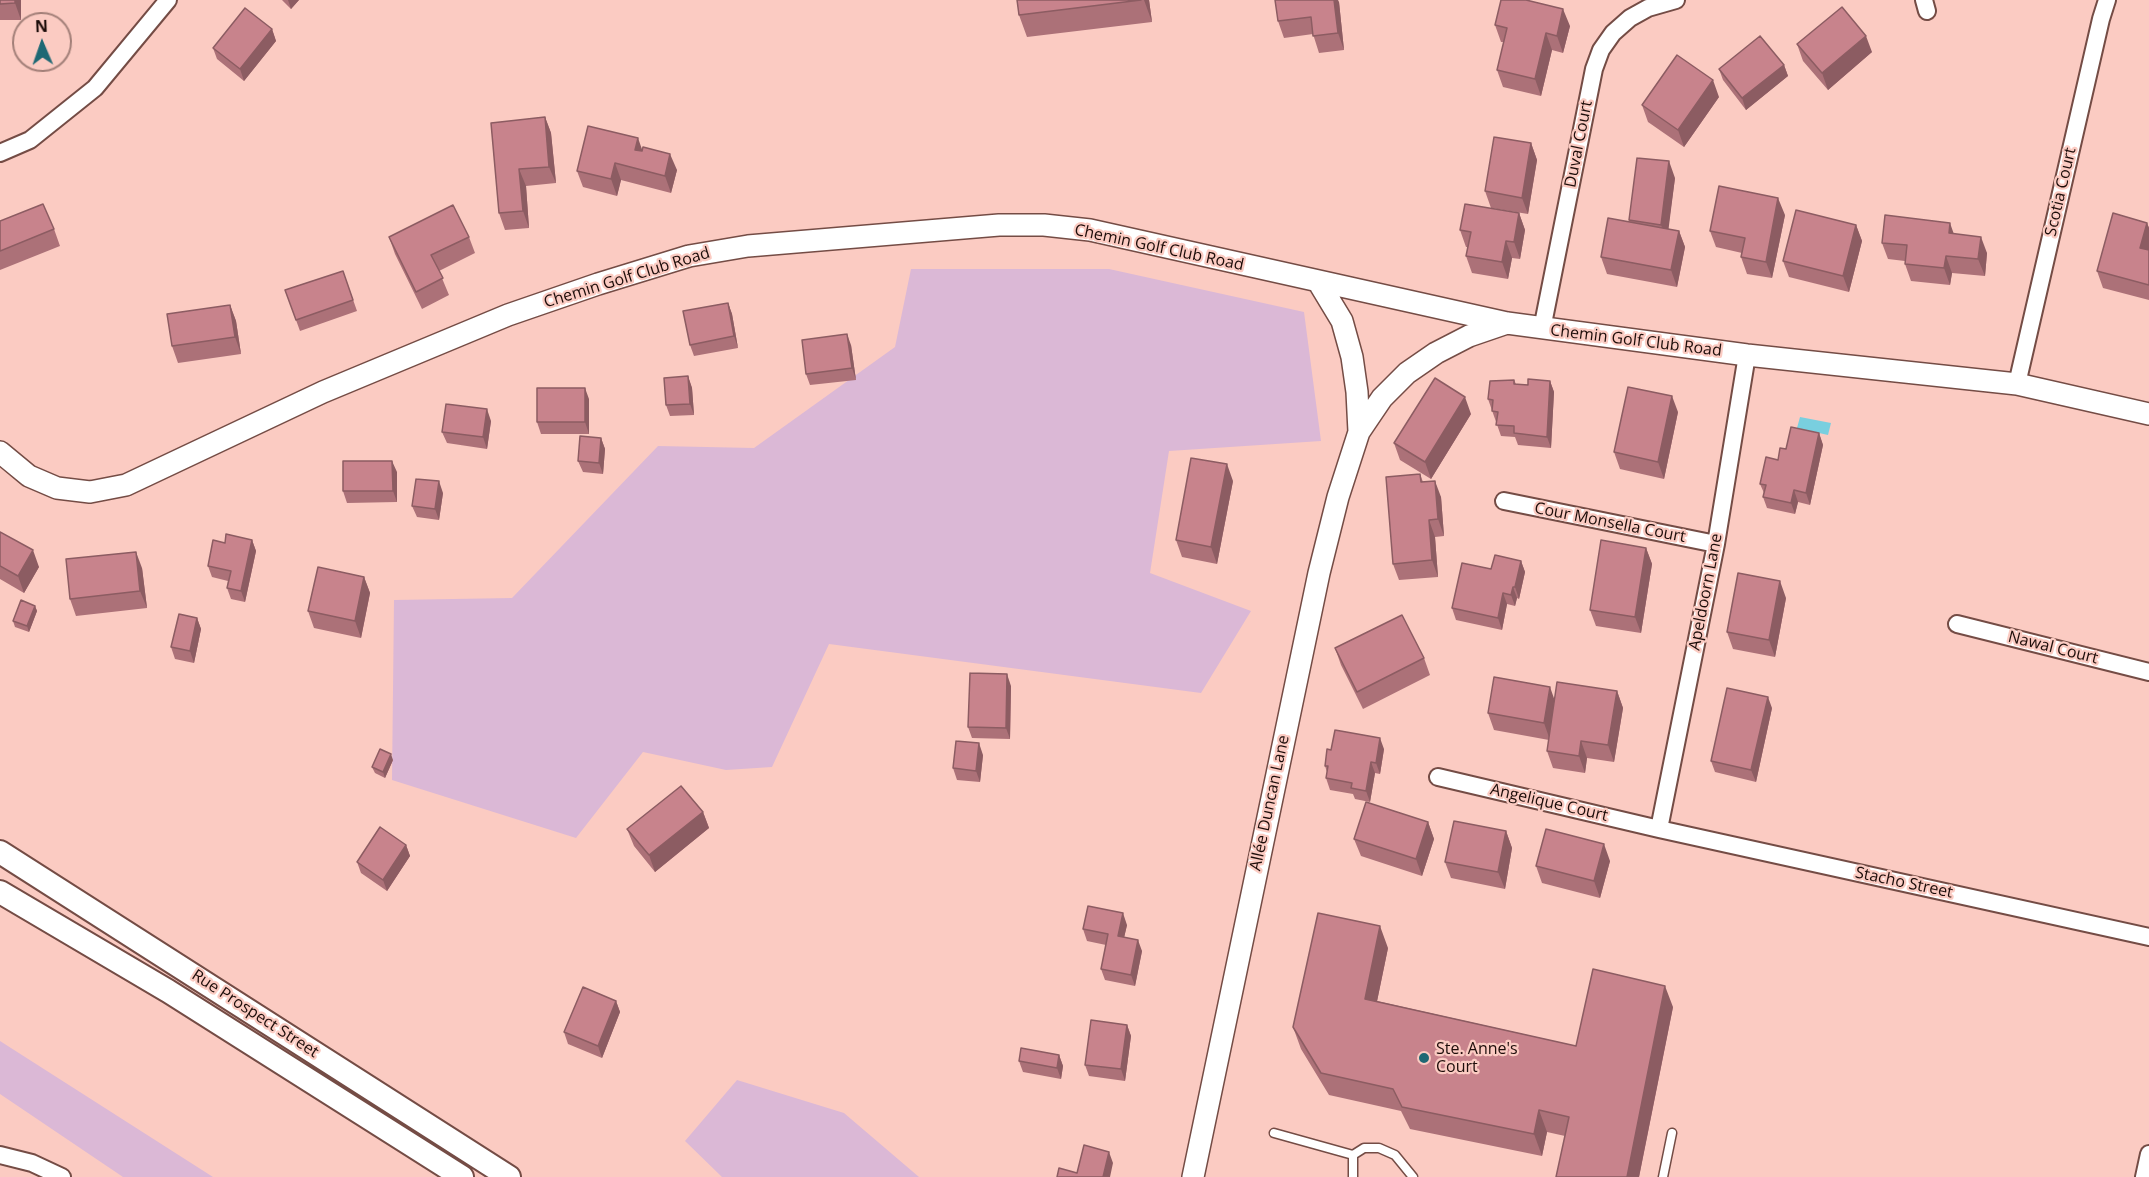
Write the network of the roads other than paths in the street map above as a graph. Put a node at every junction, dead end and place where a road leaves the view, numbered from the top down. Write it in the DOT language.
graph roads {
  1 [pos="168,0"];
  2 [pos="1676,0"];
  3 [pos="2108,0"];
  4 [pos="0,153"];
  5 [pos="1318,282"];
  6 [pos="1507,323"];
  7 [pos="1542,329"];
  8 [pos="1747,355"];
  9 [pos="2017,384"];
  10 [pos="2149,414"];
  11 [pos="1359,432"];
  12 [pos="0,452"];
  13 [pos="1504,501"];
  14 [pos="1716,544"];
  15 [pos="1957,624"];
  16 [pos="2149,672"];
  17 [pos="1438,777"];
  18 [pos="1659,829"];
  19 [pos="0,852"];
  20 [pos="0,892"];
  21 [pos="2149,937"];
  22 [pos="1672,1132"];
  23 [pos="1274,1133"];
  24 [pos="2149,1154"];
  25 [pos="0,1155"];
  26 [pos="1353,1155"];
  27 [pos="62,1177"];
  28 [pos="462,1177"];
  29 [pos="509,1177"];
  30 [pos="1193,1177"];
  31 [pos="1353,1177"];
  32 [pos="1413,1177"];
  33 [pos="1663,1177"];
  34 [pos="2144,1177"];
  1 -- 4 [label="street"];
  2 -- 7 [label="street, Duval Court"];
  3 -- 9 [label="street, Scotia Court"];
  5 -- 6 [label="street, Chemin Golf Club Road"];
  5 -- 11 [label="street"];
  5 -- 12 [label="street, Chemin Golf Club Road"];
  6 -- 7 [label="street, Chemin Golf Club Road"];
  6 -- 11 [label="street"];
  7 -- 8 [label="street, Chemin Golf Club Road"];
  8 -- 9 [label="street, Chemin Golf Club Road"];
  8 -- 14 [label="street, Apeldoorn Lane"];
  9 -- 10 [label="street, Chemin Golf Club Road"];
  11 -- 30 [label="street, Allée Duncan Lane"];
  13 -- 14 [label="street, Cour Monsella Court"];
  14 -- 18 [label="street, Apeldoorn Lane"];
  15 -- 16 [label="street, Nawal Court"];
  17 -- 18 [label="street, Angelique Court"];
  18 -- 21 [label="street, Stacho Street"];
  19 -- 29 [label="main road, Rue Prospect Street"];
  20 -- 28 [label="main road, Rue Prospect Street"];
  22 -- 33 [label="lane"];
  23 -- 26 [label="lane"];
  24 -- 34 [label="street"];
  25 -- 27 [label="street"];
  26 -- 31 [label="lane"];
  26 -- 32 [label="lane"];
}
